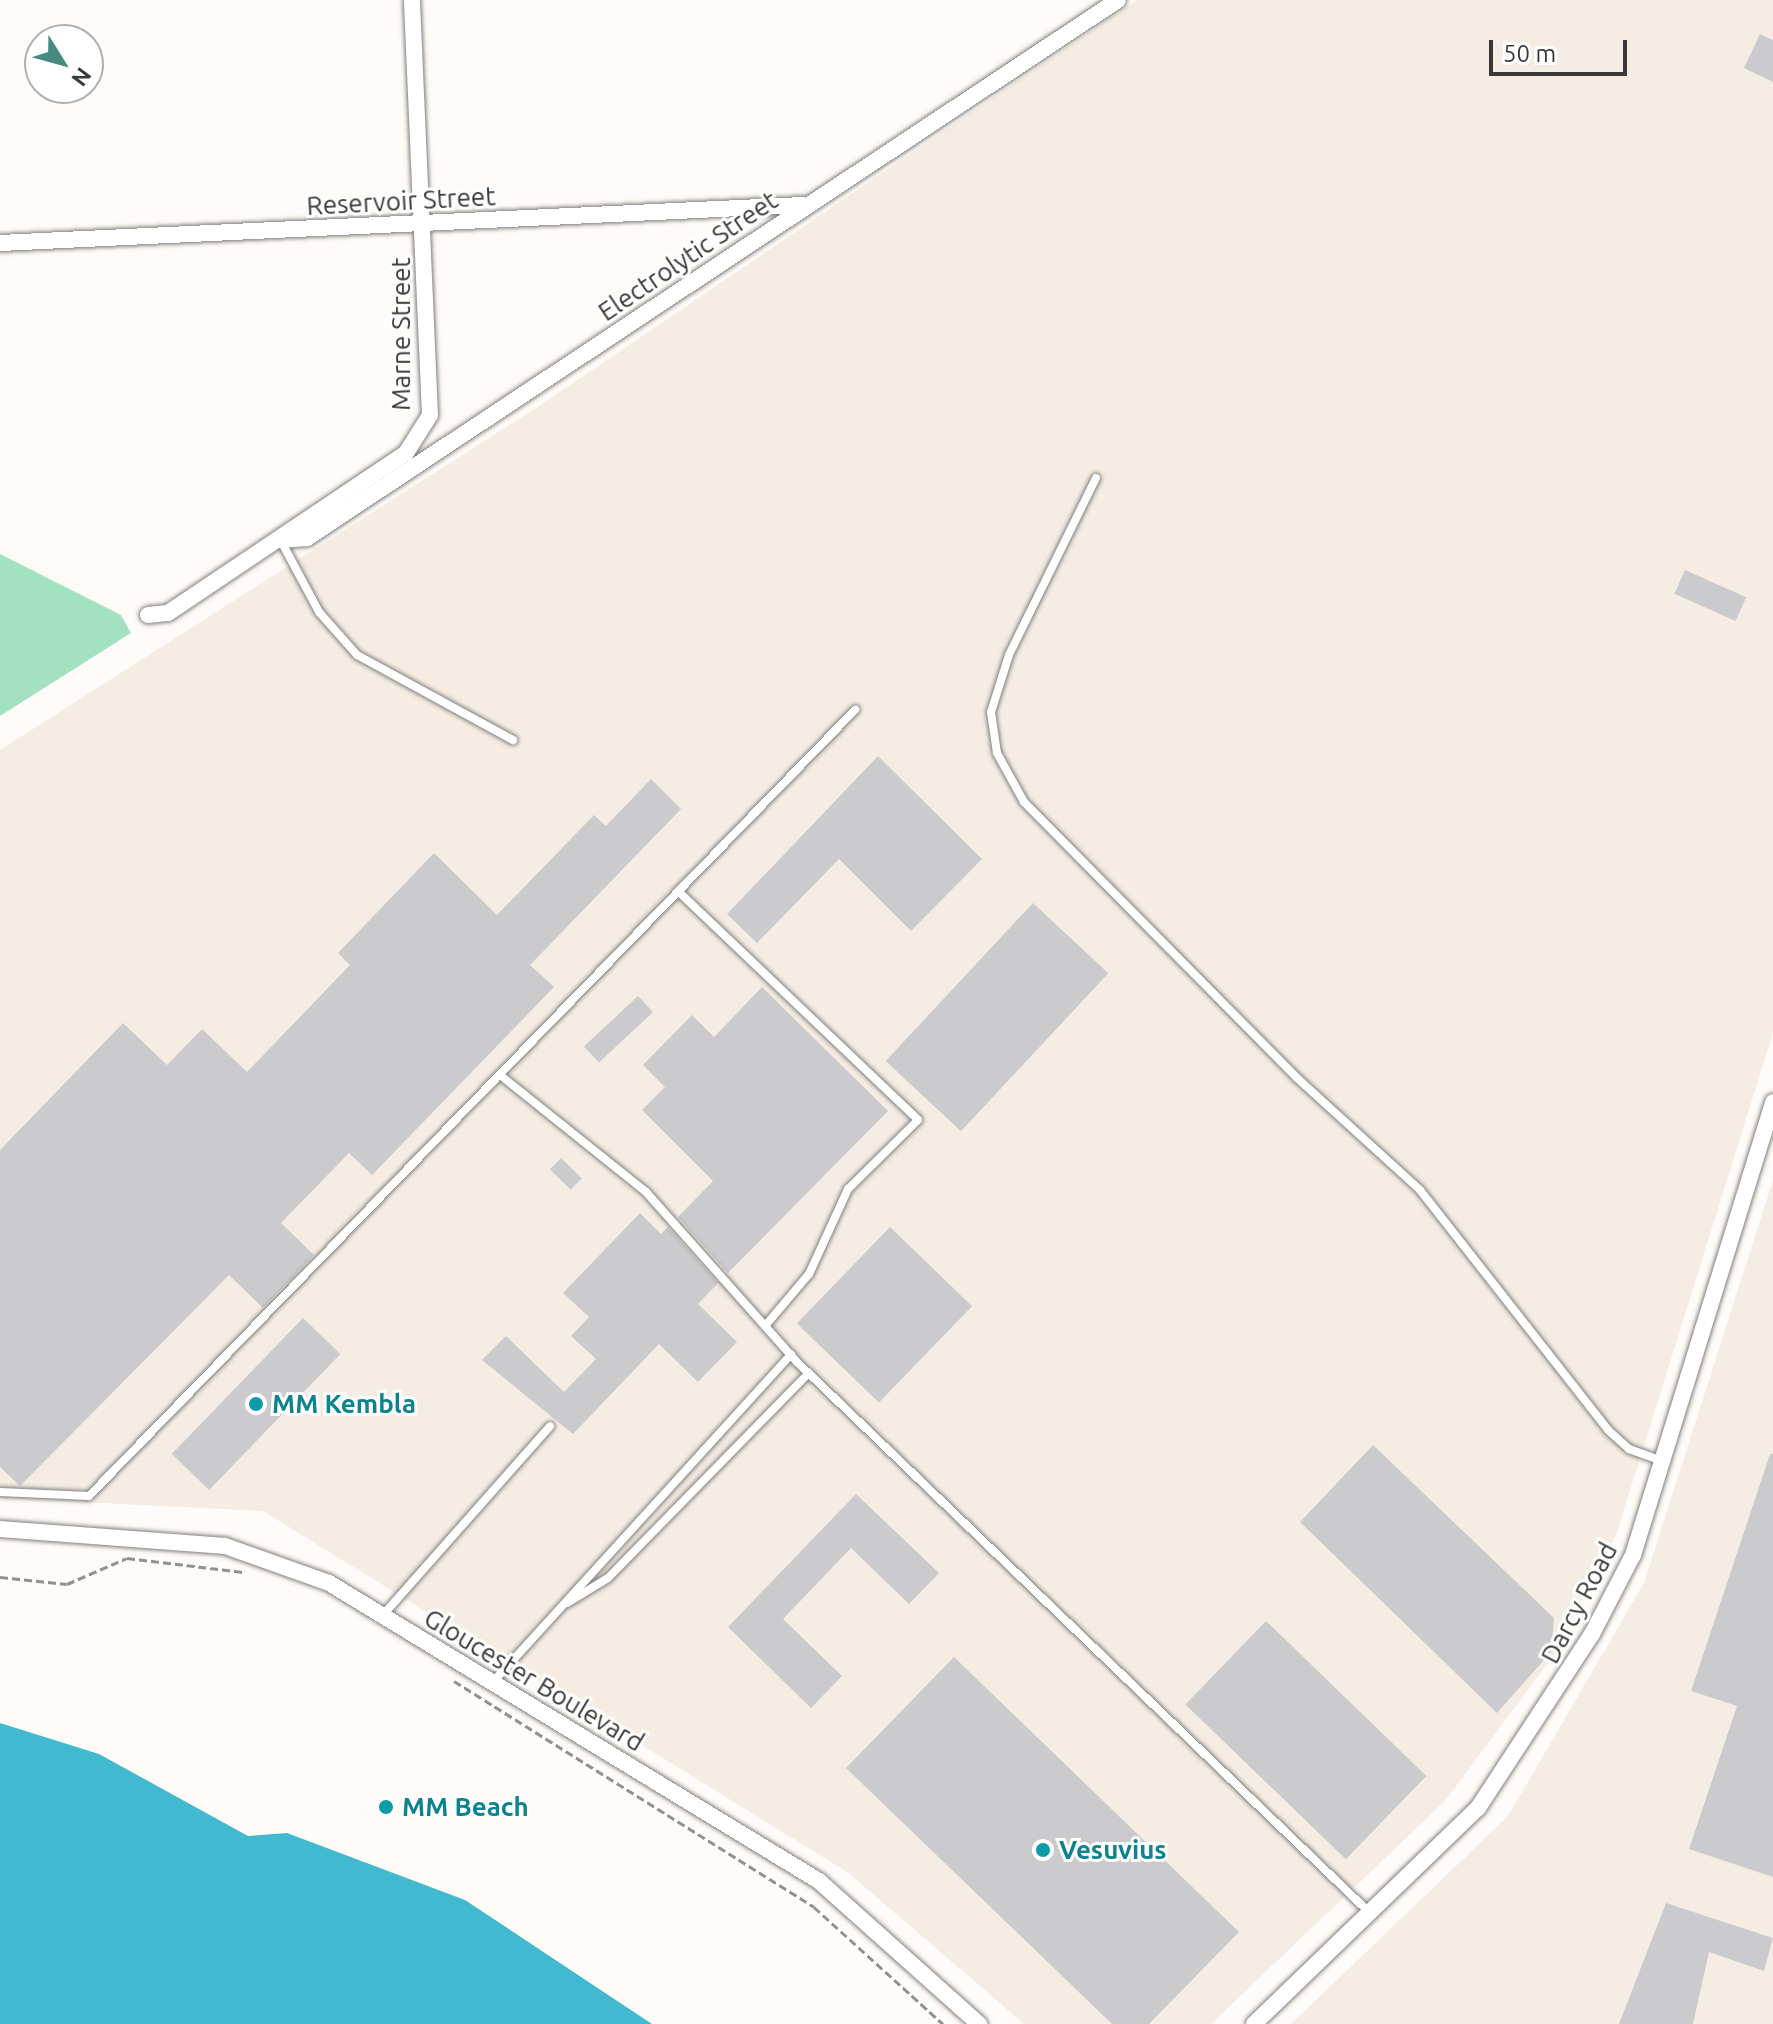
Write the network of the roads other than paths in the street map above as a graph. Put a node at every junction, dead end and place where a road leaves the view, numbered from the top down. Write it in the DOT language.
graph roads {
  1 [pos="412,0"];
  2 [pos="1118,0"];
  3 [pos="804,205"];
  4 [pos="425,224"];
  5 [pos="0,243"];
  6 [pos="1096,478"];
  7 [pos="280,540"];
  8 [pos="148,615"];
  9 [pos="855,710"];
  10 [pos="513,740"];
  11 [pos="681,894"];
  12 [pos="500,1075"];
  13 [pos="1773,1102"];
  14 [pos="765,1326"];
  15 [pos="791,1354"];
  16 [pos="809,1373"];
  17 [pos="550,1426"];
  18 [pos="1662,1461"];
  19 [pos="0,1492"];
  20 [pos="0,1529"];
  21 [pos="561,1608"];
  22 [pos="383,1615"];
  23 [pos="493,1682"];
  24 [pos="1369,1912"];
  25 [pos="979,2024"];
  26 [pos="1254,2024"];
  1 -- 4 [label="street, Marne Street"];
  2 -- 3 [label="street, Electrolytic Street"];
  3 -- 4 [label="street, Reservoir Street"];
  3 -- 7 [label="street, Electrolytic Street"];
  4 -- 5 [label="street, Reservoir Street"];
  4 -- 7 [label="street, Marne Street"];
  6 -- 18 [label="lane"];
  7 -- 8 [label="street, Marne Street"];
  7 -- 10 [label="lane"];
  9 -- 11 [label="lane"];
  11 -- 12 [label="lane"];
  11 -- 14 [label="lane"];
  12 -- 14 [label="lane"];
  12 -- 19 [label="lane"];
  13 -- 18 [label="street, Darcy Road"];
  14 -- 15 [label="lane"];
  15 -- 16 [label="lane"];
  15 -- 21 [label="lane"];
  16 -- 21 [label="lane"];
  16 -- 24 [label="lane"];
  17 -- 22 [label="lane"];
  18 -- 24 [label="street, Darcy Road"];
  20 -- 22 [label="street, Gloucester Boulevard"];
  21 -- 23 [label="lane"];
  22 -- 23 [label="street, Gloucester Boulevard"];
  23 -- 25 [label="street, Gloucester Boulevard"];
  24 -- 26 [label="street, Darcy Road"];
}
